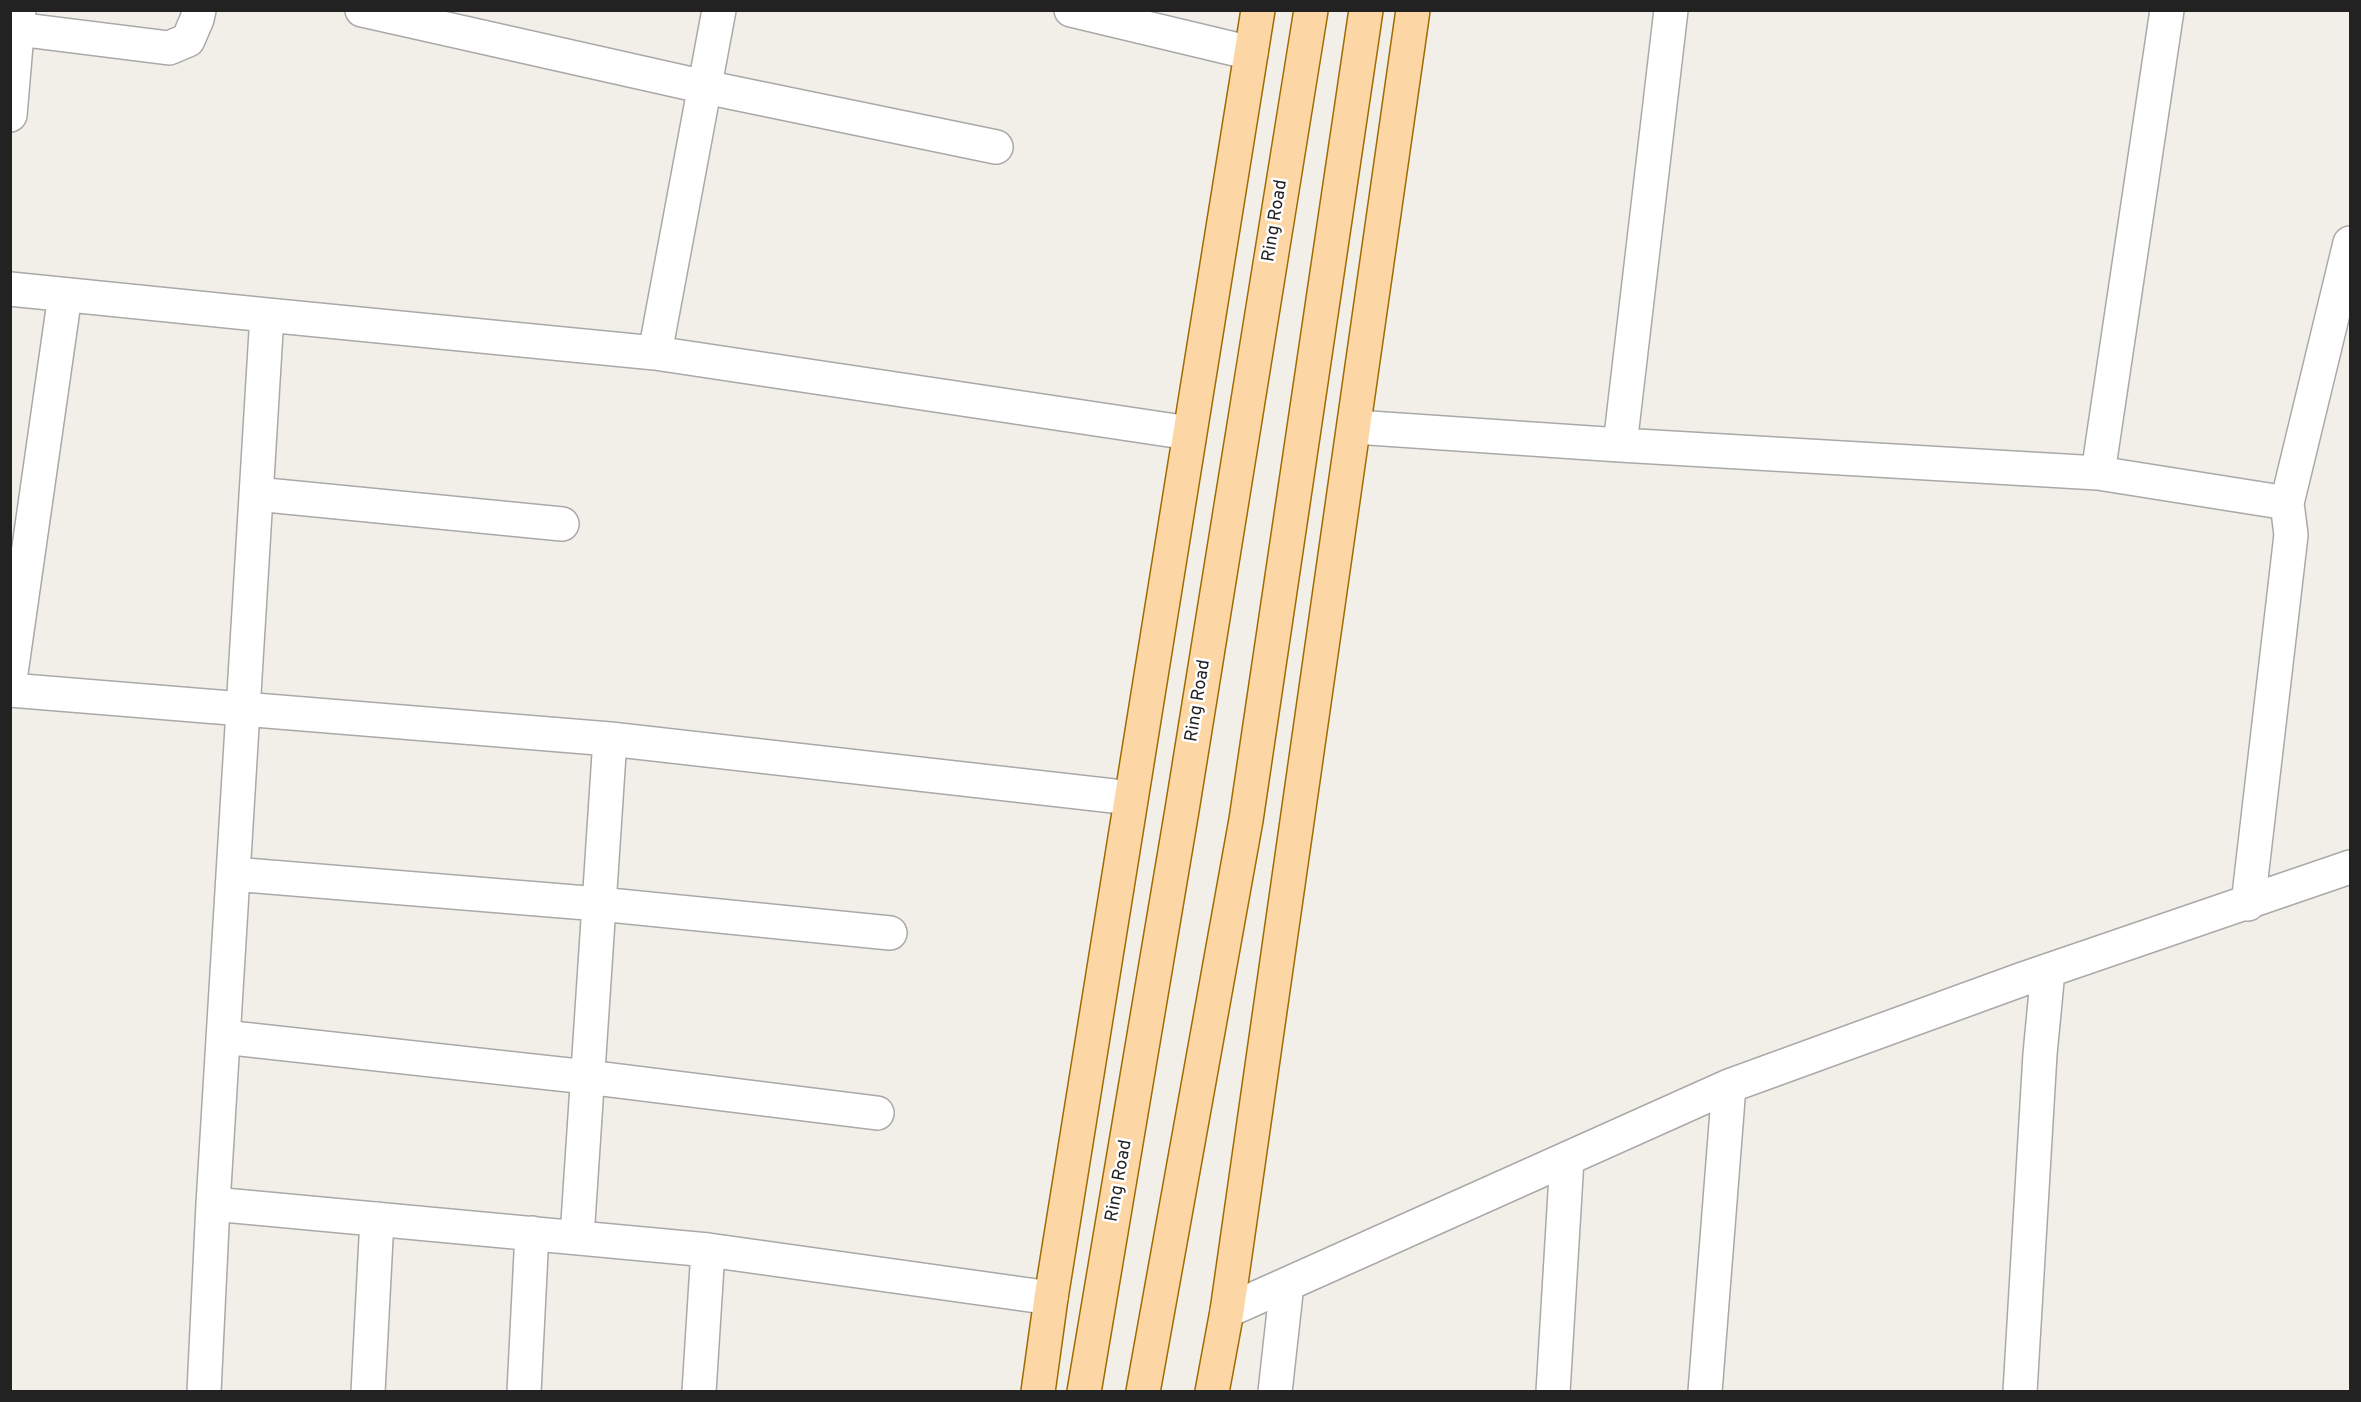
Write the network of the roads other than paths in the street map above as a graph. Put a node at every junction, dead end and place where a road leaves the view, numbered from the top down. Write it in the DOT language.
graph roads {
  1 [pos="199,10"];
  2 [pos="362,10"];
  3 [pos="719,10"];
  4 [pos="1071,10"];
  5 [pos="1258,10"];
  6 [pos="1311,10"];
  7 [pos="1366,10"];
  8 [pos="1413,10"];
  9 [pos="1671,10"];
  10 [pos="2167,10"];
  11 [pos="18,20"];
  12 [pos="1251,53"];
  13 [pos="705,87"];
  14 [pos="10,115"];
  15 [pos="996,147"];
  16 [pos="2350,243"];
  17 [pos="10,290"];
  18 [pos="65,295"];
  19 [pos="267,315"];
  20 [pos="655,353"];
  21 [pos="1355,427"];
  22 [pos="1189,433"];
  23 [pos="1620,445"];
  24 [pos="2098,473"];
  25 [pos="256,494"];
  26 [pos="2287,503"];
  27 [pos="562,524"];
  28 [pos="10,680"];
  29 [pos="10,690"];
  30 [pos="243,709"];
  31 [pos="610,739"];
  32 [pos="1131,798"];
  33 [pos="2350,867"];
  34 [pos="233,874"];
  35 [pos="2248,903"];
  36 [pos="599,904"];
  37 [pos="890,933"];
  38 [pos="2048,970"];
  39 [pos="223,1037"];
  40 [pos="587,1077"];
  41 [pos="1729,1086"];
  42 [pos="877,1113"];
  43 [pos="1567,1159"];
  44 [pos="213,1204"];
  45 [pos="377,1219"];
  46 [pos="532,1233"];
  47 [pos="577,1237"];
  48 [pos="708,1250"];
  49 [pos="1287,1284"];
  50 [pos="1051,1298"];
  51 [pos="1227,1311"];
  52 [pos="204,1392"];
  53 [pos="368,1392"];
  54 [pos="524,1392"];
  55 [pos="699,1392"];
  56 [pos="1038,1392"];
  57 [pos="1084,1392"];
  58 [pos="1143,1392"];
  59 [pos="1212,1392"];
  60 [pos="1275,1392"];
  61 [pos="1553,1392"];
  62 [pos="1705,1392"];
  63 [pos="2019,1392"];
  1 -- 11 [label="street"];
  2 -- 13 [label="street"];
  3 -- 13 [label="street"];
  4 -- 12 [label="street"];
  5 -- 12 [label="main road"];
  6 -- 57 [label="main road, Ring Road"];
  7 -- 58 [label="main road"];
  8 -- 21 [label="main road"];
  9 -- 23 [label="street"];
  10 -- 24 [label="street"];
  11 -- 14 [label="street"];
  12 -- 22 [label="main road"];
  13 -- 15 [label="street"];
  13 -- 20 [label="street"];
  16 -- 26 [label="street"];
  17 -- 18 [label="street"];
  18 -- 19 [label="street"];
  18 -- 28 [label="street"];
  19 -- 20 [label="street"];
  19 -- 25 [label="street"];
  20 -- 22 [label="street"];
  21 -- 23 [label="street"];
  21 -- 51 [label="main road"];
  22 -- 32 [label="main road"];
  23 -- 24 [label="street"];
  24 -- 26 [label="street"];
  25 -- 27 [label="street"];
  25 -- 30 [label="street"];
  26 -- 35 [label="street"];
  29 -- 30 [label="street"];
  30 -- 31 [label="street"];
  30 -- 34 [label="street"];
  31 -- 32 [label="street"];
  31 -- 36 [label="street"];
  32 -- 50 [label="main road"];
  33 -- 35 [label="street"];
  34 -- 36 [label="street"];
  34 -- 39 [label="street"];
  35 -- 38 [label="street"];
  36 -- 37 [label="street"];
  36 -- 40 [label="street"];
  38 -- 41 [label="street"];
  38 -- 63 [label="street"];
  39 -- 40 [label="street"];
  39 -- 44 [label="street"];
  40 -- 42 [label="street"];
  40 -- 47 [label="street"];
  41 -- 43 [label="street"];
  41 -- 62 [label="street"];
  43 -- 49 [label="street"];
  43 -- 61 [label="street"];
  44 -- 45 [label="street"];
  44 -- 52 [label="street"];
  45 -- 46 [label="street"];
  45 -- 53 [label="street"];
  46 -- 47 [label="street"];
  46 -- 54 [label="street"];
  47 -- 48 [label="street"];
  48 -- 50 [label="street"];
  48 -- 55 [label="street"];
  49 -- 51 [label="street"];
  49 -- 60 [label="street"];
  50 -- 56 [label="main road"];
  51 -- 59 [label="main road"];
}
